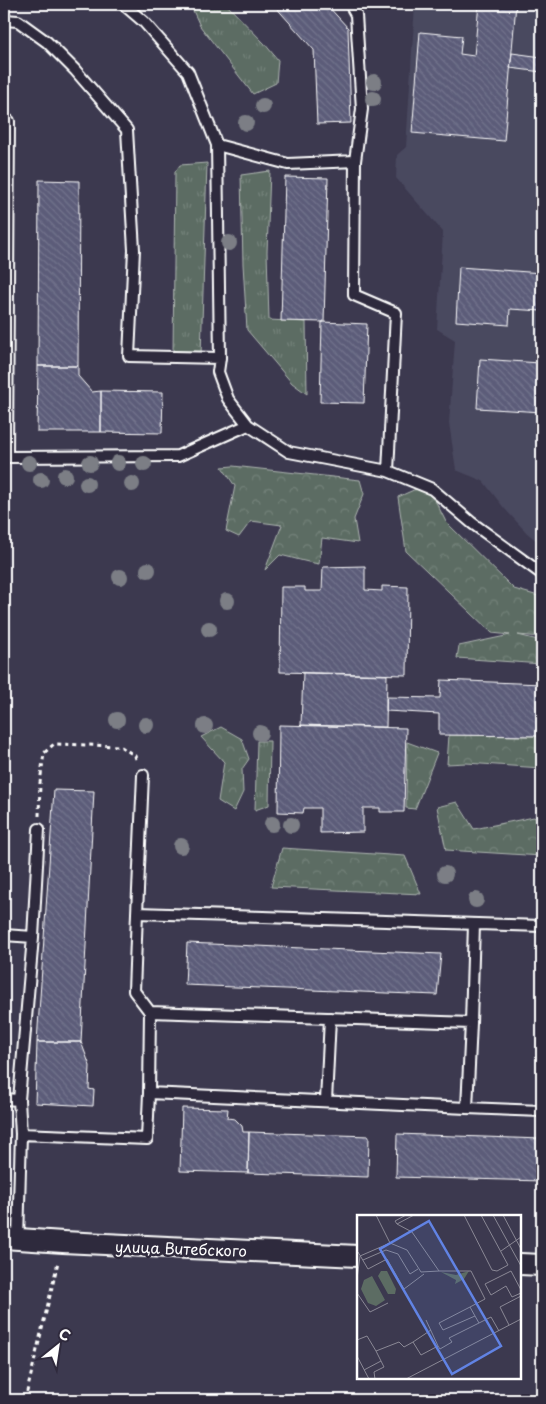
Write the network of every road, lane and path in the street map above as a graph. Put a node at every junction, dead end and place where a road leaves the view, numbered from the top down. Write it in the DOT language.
graph roads {
  1 [pos="123,4"];
  2 [pos="350,4"];
  3 [pos="4,20"];
  4 [pos="4,121"];
  5 [pos="217,145"];
  6 [pos="355,160"];
  7 [pos="220,358"];
  8 [pos="248,425"];
  9 [pos="388,471"];
  10 [pos="542,574"];
  11 [pos="143,775"];
  12 [pos="39,829"];
  13 [pos="137,913"];
  14 [pos="474,924"];
  15 [pos="542,926"];
  16 [pos="4,935"];
  17 [pos="33,937"];
  18 [pos="150,1012"];
  19 [pos="330,1018"];
  20 [pos="471,1023"];
  21 [pos="149,1093"];
  22 [pos="4,1099"];
  23 [pos="19,1100"];
  24 [pos="326,1100"];
  25 [pos="467,1108"];
  26 [pos="542,1111"];
  27 [pos="21,1134"];
  28 [pos="11,1238"];
  29 [pos="63,1242"];
  30 [pos="357,1256"];
  31 [pos="521,1264"];
  32 [pos="542,1265"];
  33 [pos="25,1400"];
  1 -- 5 [label="lane"];
  2 -- 6 [label="lane"];
  3 -- 7 [label="lane"];
  4 -- 8 [label="lane"];
  5 -- 6 [label="lane"];
  5 -- 7 [label="lane"];
  6 -- 9 [label="lane"];
  7 -- 8 [label="lane"];
  8 -- 9 [label="lane"];
  9 -- 10 [label="lane"];
  11 -- 12 [label="path"];
  11 -- 13 [label="lane"];
  12 -- 17 [label="lane"];
  13 -- 14 [label="lane"];
  13 -- 18 [label="lane"];
  14 -- 15 [label="lane"];
  14 -- 20 [label="lane"];
  16 -- 17 [label="lane"];
  17 -- 23 [label="lane"];
  18 -- 19 [label="lane"];
  18 -- 21 [label="lane"];
  19 -- 20 [label="lane"];
  19 -- 24 [label="lane"];
  20 -- 25 [label="lane"];
  21 -- 24 [label="lane"];
  21 -- 27 [label="lane"];
  22 -- 23 [label="lane"];
  23 -- 27 [label="lane"];
  24 -- 25 [label="lane"];
  25 -- 26 [label="lane"];
  27 -- 28 [label="lane"];
  28 -- 29 [label="street, улица Витебского"];
  29 -- 30 [label="street, улица Витебского"];
  29 -- 33 [label="path"];
  31 -- 32 [label="street"];
}
